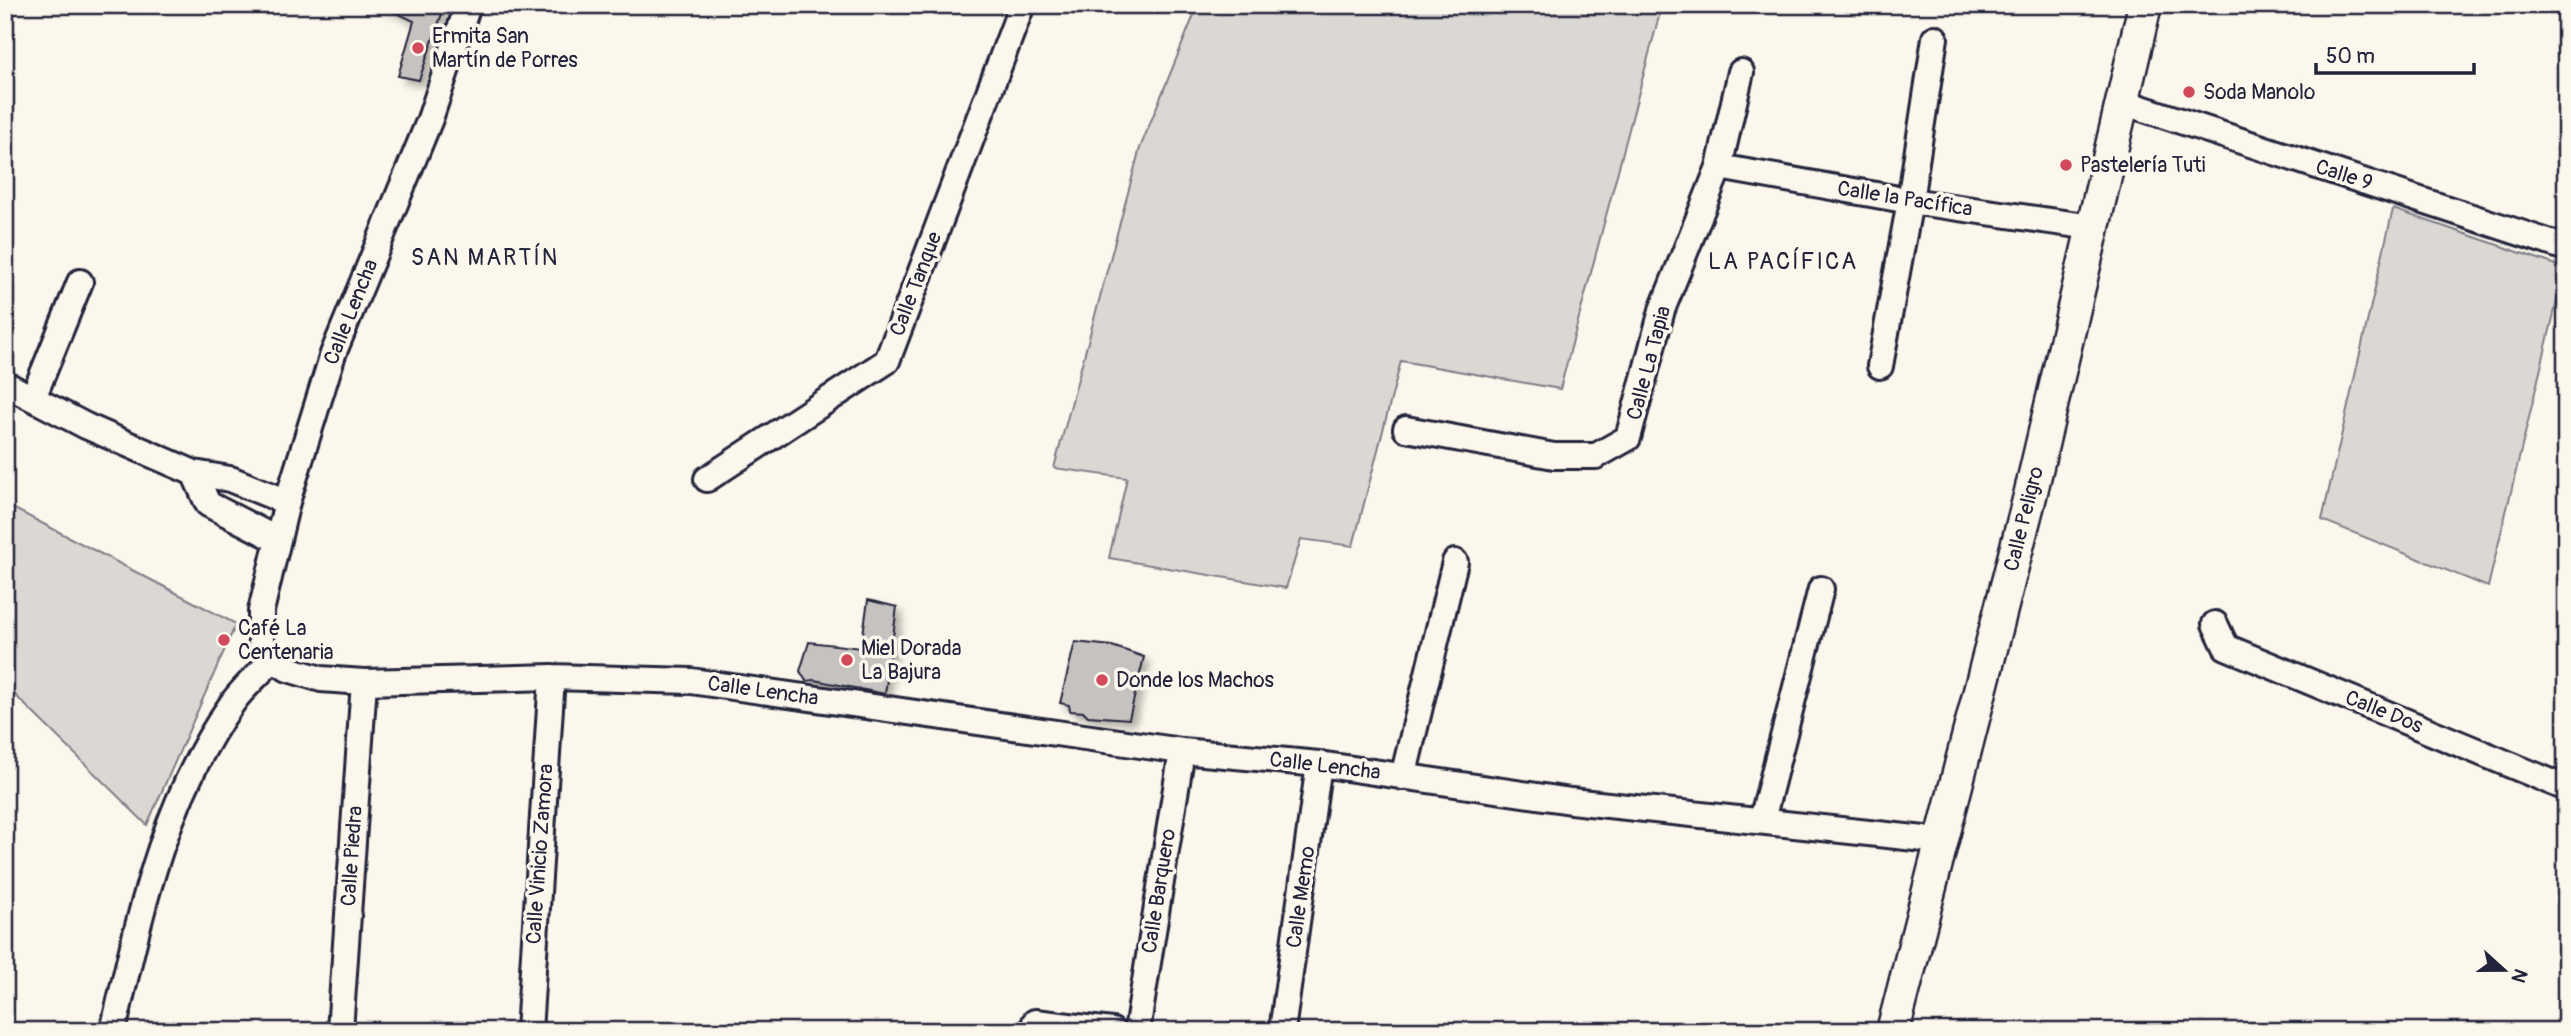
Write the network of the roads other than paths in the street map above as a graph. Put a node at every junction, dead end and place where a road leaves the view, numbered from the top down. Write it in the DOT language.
graph roads {
  1 [pos="468,5"];
  2 [pos="1022,5"];
  3 [pos="2145,5"];
  4 [pos="1935,38"];
  5 [pos="1741,72"];
  6 [pos="2123,102"];
  7 [pos="1719,167"];
  8 [pos="1910,201"];
  9 [pos="2092,227"];
  10 [pos="2566,248"];
  11 [pos="80,282"];
  12 [pos="1880,366"];
  13 [pos="5,384"];
  14 [pos="33,397"];
  15 [pos="1406,429"];
  16 [pos="194,473"];
  17 [pos="707,479"];
  18 [pos="288,502"];
  19 [pos="278,540"];
  20 [pos="1455,562"];
  21 [pos="1821,590"];
  22 [pos="2215,624"];
  23 [pos="273,659"];
  24 [pos="552,677"];
  25 [pos="364,682"];
  26 [pos="1182,751"];
  27 [pos="1319,764"];
  28 [pos="1403,777"];
  29 [pos="2566,788"];
  30 [pos="1762,820"];
  31 [pos="1943,841"];
  32 [pos="1035,1022"];
  33 [pos="113,1031"];
  34 [pos="340,1031"];
  35 [pos="528,1031"];
  36 [pos="1112,1031"];
  37 [pos="1137,1031"];
  38 [pos="1282,1031"];
  39 [pos="1893,1031"];
  1 -- 18 [label="street, Calle Lencha"];
  2 -- 17 [label="street, Calle Tanque"];
  3 -- 6 [label="main road, Calle Peligro"];
  4 -- 8 [label="street"];
  5 -- 7 [label="street, Calle La Tapia"];
  6 -- 9 [label="main road, Calle Peligro"];
  6 -- 10 [label="street, Calle 9"];
  7 -- 8 [label="street, Calle la Pacífica"];
  7 -- 15 [label="street, Calle La Tapia"];
  8 -- 9 [label="street, Calle la Pacífica"];
  8 -- 12 [label="street"];
  9 -- 31 [label="main road, Calle Peligro"];
  11 -- 14 [label="street"];
  13 -- 14 [label="street"];
  14 -- 16 [label="street"];
  16 -- 18 [label="street"];
  16 -- 19 [label="street"];
  18 -- 19 [label="street, Calle Lencha"];
  19 -- 23 [label="street, Calle Lencha"];
  20 -- 28 [label="street"];
  21 -- 30 [label="street"];
  22 -- 29 [label="street, Calle Dos"];
  23 -- 25 [label="street, Calle Lencha"];
  23 -- 33 [label="street"];
  24 -- 25 [label="street, Calle Lencha"];
  24 -- 26 [label="street, Calle Lencha"];
  24 -- 35 [label="street, Calle Vinicio Zamora"];
  25 -- 34 [label="street, Calle Piedra"];
  26 -- 27 [label="street, Calle Lencha"];
  26 -- 37 [label="street, Calle Barquero"];
  27 -- 28 [label="street, Calle Lencha"];
  27 -- 38 [label="street, Calle Memo"];
  28 -- 30 [label="street, Calle Lencha"];
  30 -- 31 [label="street, Calle Lencha"];
  31 -- 39 [label="main road, Calle Peligro"];
  32 -- 36 [label="street"];
}
